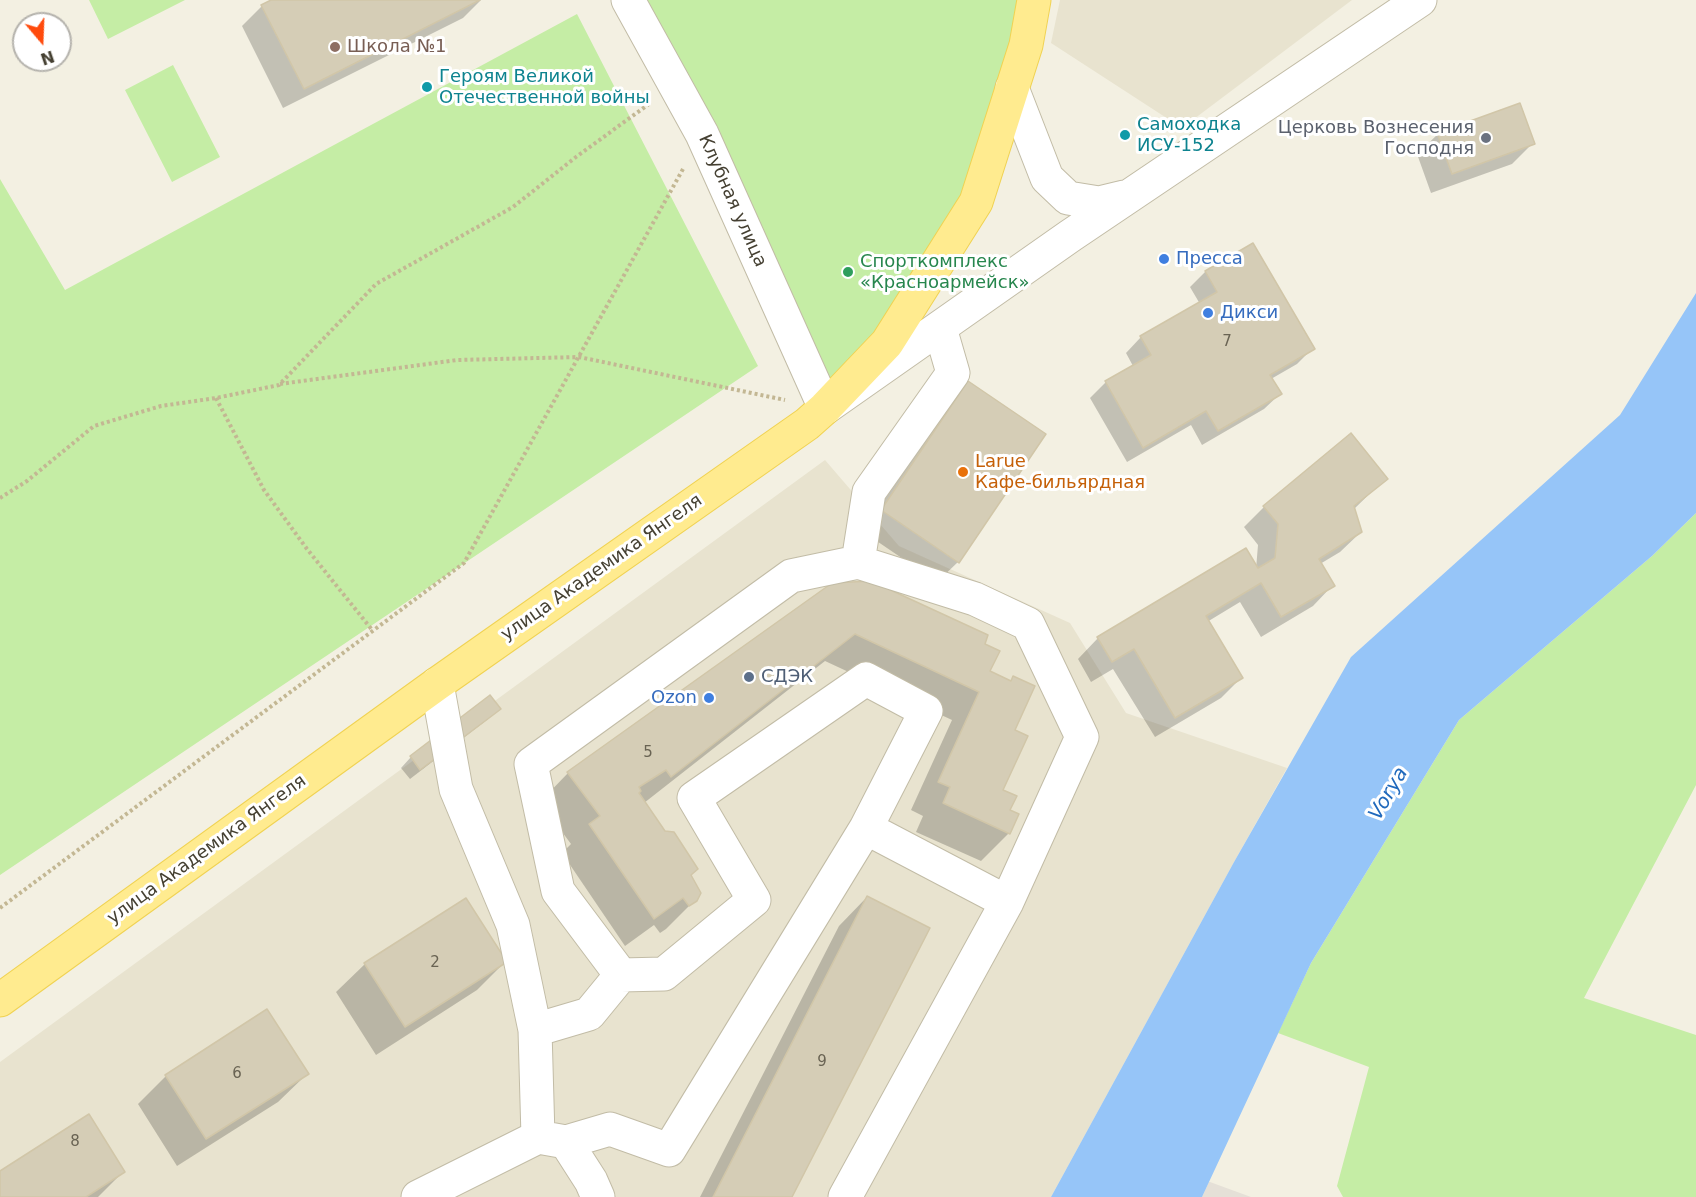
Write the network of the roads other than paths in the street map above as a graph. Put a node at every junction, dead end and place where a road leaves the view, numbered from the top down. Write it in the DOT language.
graph roads {
  1 [pos="628,0"];
  2 [pos="1034,0"];
  3 [pos="1420,0"];
  4 [pos="1012,88"];
  5 [pos="1129,196"];
  6 [pos="940,328"];
  7 [pos="825,408"];
  8 [pos="858,562"];
  9 [pos="438,684"];
  10 [pos="866,828"];
  11 [pos="1007,902"];
  12 [pos="621,975"];
  13 [pos="0,1000"];
  14 [pos="536,1030"];
  15 [pos="552,1140"];
  16 [pos="418,1197"];
  17 [pos="598,1197"];
  18 [pos="845,1197"];
  1 -- 7 [label="street, Клубная улица"];
  2 -- 4 [label="main road, улица Академика Янгеля"];
  3 -- 5 [label="street"];
  4 -- 5 [label="street"];
  4 -- 7 [label="main road, улица Академика Янгеля"];
  5 -- 6 [label="street"];
  6 -- 7 [label="street"];
  6 -- 8 [label="street"];
  7 -- 9 [label="main road, улица Академика Янгеля"];
  8 -- 11 [label="street"];
  8 -- 12 [label="street"];
  9 -- 13 [label="main road, улица Академика Янгеля"];
  9 -- 14 [label="street"];
  10 -- 11 [label="street"];
  10 -- 12 [label="street"];
  10 -- 15 [label="street"];
  11 -- 18 [label="street"];
  12 -- 14 [label="street"];
  14 -- 15 [label="street"];
  15 -- 16 [label="street"];
  15 -- 17 [label="street"];
}
